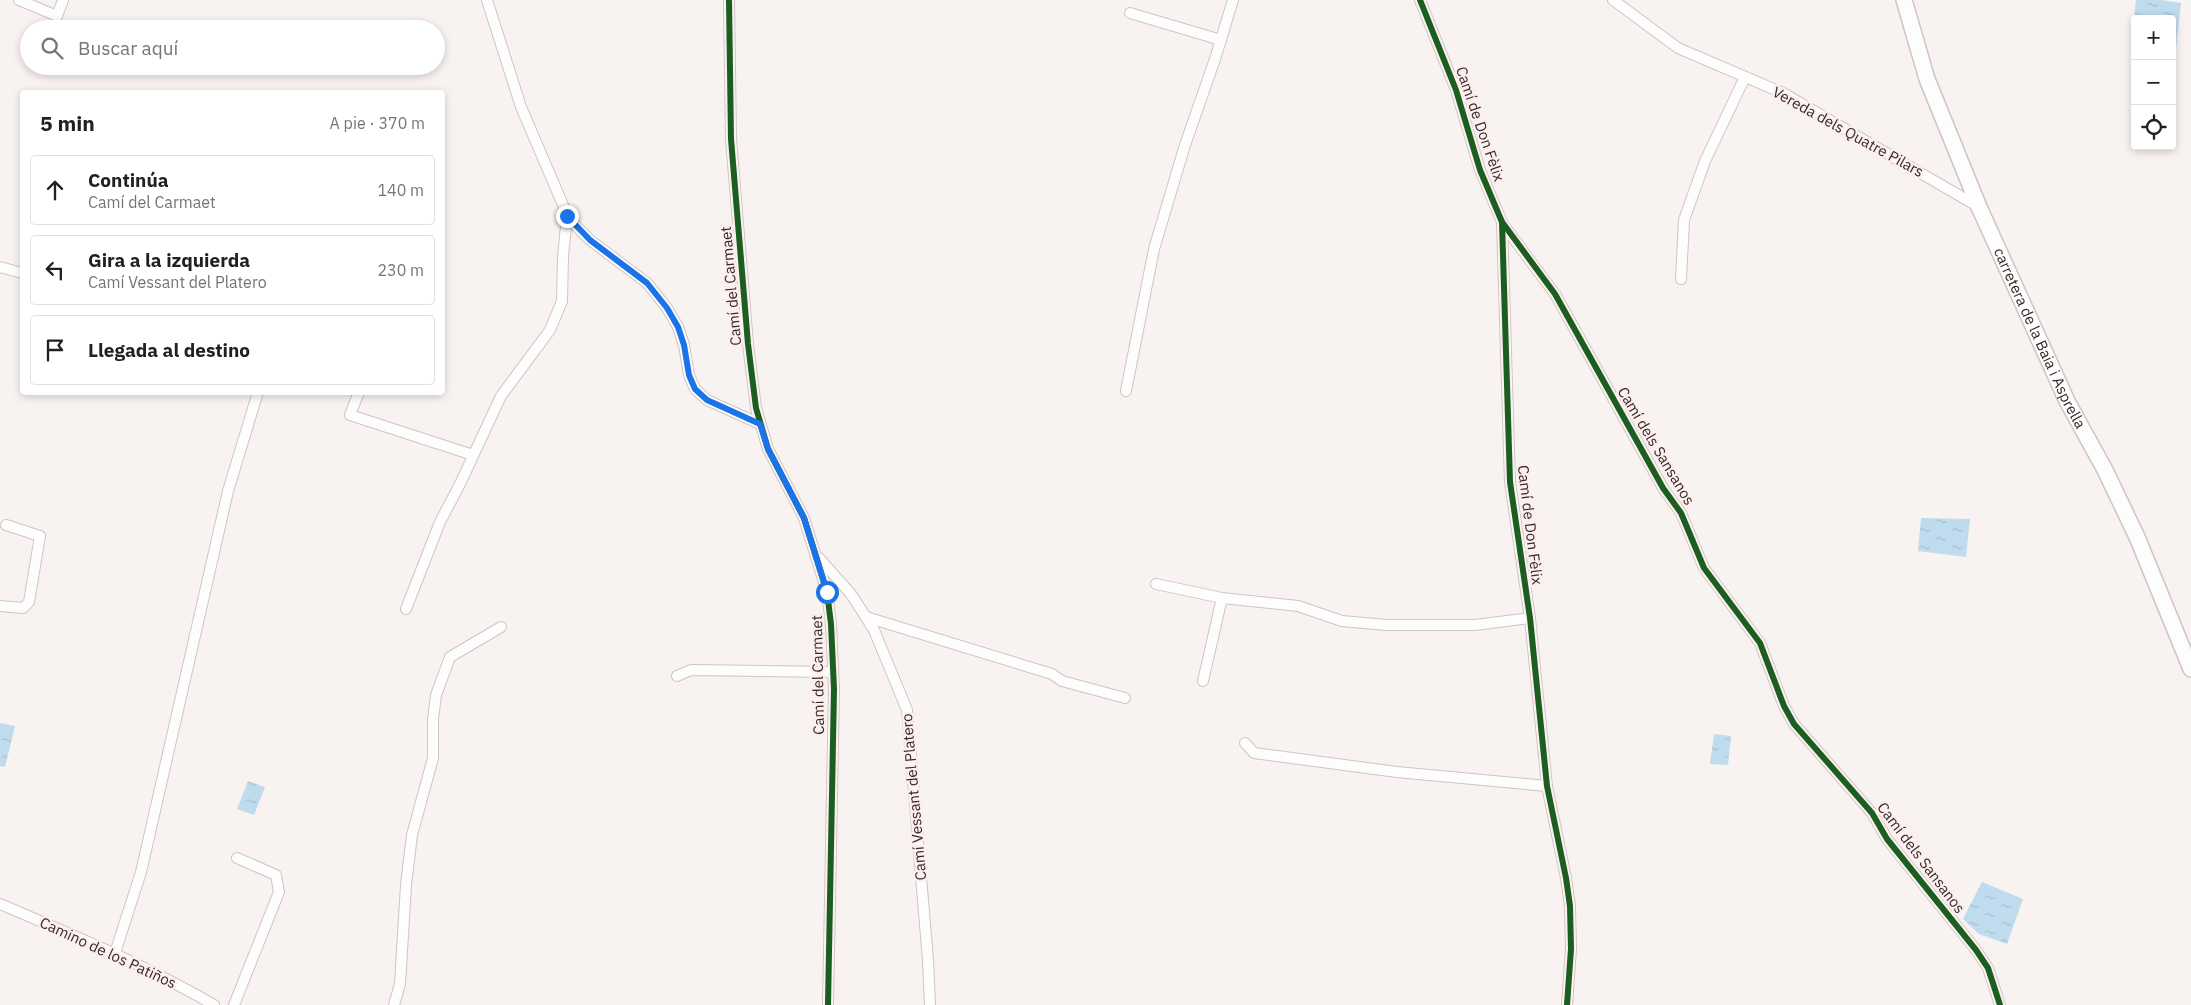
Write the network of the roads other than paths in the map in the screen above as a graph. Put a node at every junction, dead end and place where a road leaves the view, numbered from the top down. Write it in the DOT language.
graph roads {
  1 [pos="19,0"];
  2 [pos="63,0"];
  3 [pos="487,0"];
  4 [pos="729,0"];
  5 [pos="1233,0"];
  6 [pos="1420,0"];
  7 [pos="1613,0"];
  8 [pos="1904,0"];
  9 [pos="1130,13"];
  10 [pos="1221,40"];
  11 [pos="1745,78"];
  12 [pos="1979,207"];
  13 [pos="567,216"];
  14 [pos="1502,222"];
  15 [pos="0,267"];
  16 [pos="20,272"];
  17 [pos="1680,279"];
  18 [pos="1126,391"];
  19 [pos="257,395"];
  20 [pos="358,395"];
  21 [pos="760,424"];
  22 [pos="473,455"];
  23 [pos="6,525"];
  24 [pos="817,556"];
  25 [pos="1156,584"];
  26 [pos="1222,598"];
  27 [pos="0,606"];
  28 [pos="406,609"];
  29 [pos="866,617"];
  30 [pos="1530,618"];
  31 [pos="501,627"];
  32 [pos="2191,669"];
  33 [pos="833,672"];
  34 [pos="677,676"];
  35 [pos="1203,680"];
  36 [pos="1125,698"];
  37 [pos="1245,743"];
  38 [pos="1548,786"];
  39 [pos="237,858"];
  40 [pos="0,904"];
  41 [pos="115,954"];
  42 [pos="214,1005"];
  43 [pos="234,1005"];
  44 [pos="394,1005"];
  45 [pos="828,1005"];
  46 [pos="930,1005"];
  47 [pos="1568,1005"];
  48 [pos="2000,1005"];
  1 -- 2 [label="street"];
  3 -- 13 [label="street"];
  4 -- 21 [label="street, Camí del Carmaet"];
  5 -- 10 [label="street"];
  6 -- 14 [label="street, Camí de Don Fèlix"];
  7 -- 11 [label="street, Vereda dels Quatre Pilars"];
  8 -- 12 [label="main road, carretera de la Baia i Asprella"];
  9 -- 10 [label="street"];
  10 -- 18 [label="street"];
  11 -- 12 [label="street, Vereda dels Quatre Pilars"];
  11 -- 17 [label="street"];
  12 -- 32 [label="main road, carretera de la Baia i Asprella"];
  13 -- 21 [label="street"];
  13 -- 22 [label="street"];
  14 -- 30 [label="street, Camí de Don Fèlix"];
  14 -- 48 [label="street, Camí dels Sansanos"];
  15 -- 16 [label="street"];
  19 -- 41 [label="street"];
  20 -- 22 [label="street"];
  21 -- 24 [label="street, Camí del Carmaet"];
  22 -- 28 [label="street"];
  23 -- 27 [label="street"];
  24 -- 29 [label="street, Camí Vessant del Platero"];
  24 -- 33 [label="street, Camí del Carmaet"];
  25 -- 26 [label="street"];
  26 -- 30 [label="street"];
  26 -- 35 [label="street"];
  29 -- 36 [label="street"];
  29 -- 46 [label="street, Camí Vessant del Platero"];
  30 -- 38 [label="street, Camí de Don Fèlix"];
  31 -- 44 [label="street"];
  33 -- 34 [label="street"];
  33 -- 45 [label="street, Camí del Carmaet"];
  37 -- 38 [label="street"];
  38 -- 47 [label="street, Camí de Don Fèlix"];
  39 -- 43 [label="street"];
  40 -- 41 [label="street, Camino de los Patiños"];
  41 -- 42 [label="street, Camino de los Patiños"];
}
